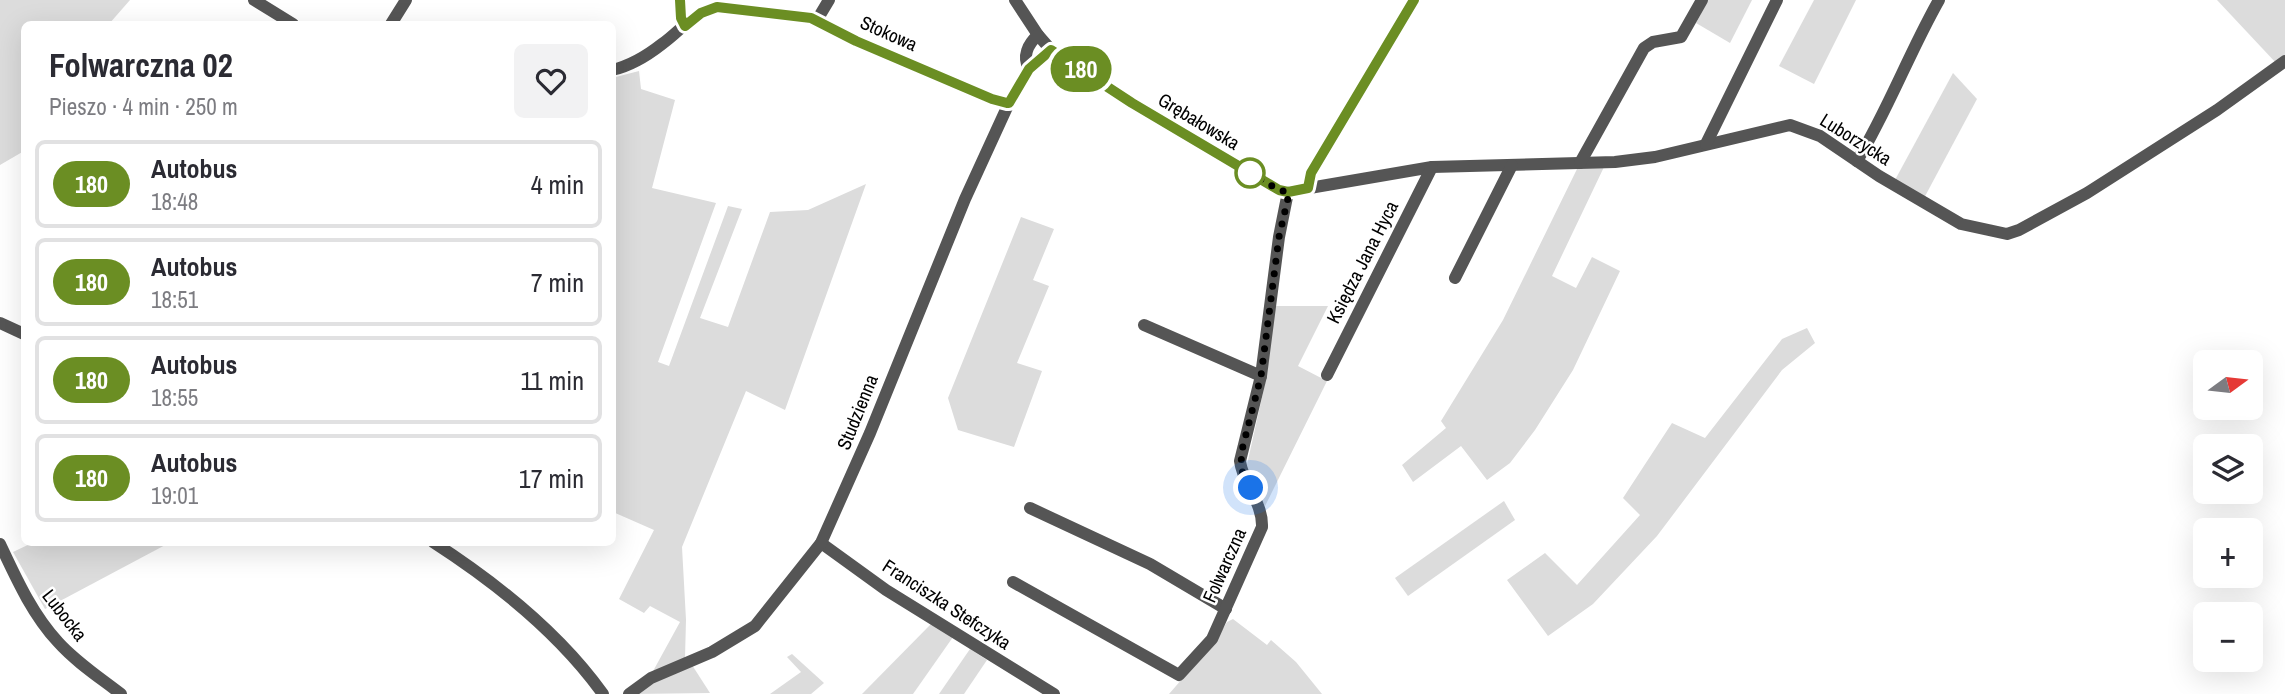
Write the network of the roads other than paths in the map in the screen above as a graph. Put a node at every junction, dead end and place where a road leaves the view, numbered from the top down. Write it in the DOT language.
graph roads {
  1 [pos="254,0"];
  2 [pos="406,0"];
  3 [pos="680,0"];
  4 [pos="829,0"];
  5 [pos="1015,0"];
  6 [pos="1414,0"];
  7 [pos="1702,0"];
  8 [pos="1777,0"];
  9 [pos="1939,0"];
  10 [pos="707,4"];
  11 [pos="817,20"];
  12 [pos="288,21"];
  13 [pos="393,21"];
  14 [pos="685,26"];
  15 [pos="1038,35"];
  16 [pos="1051,50"];
  17 [pos="2285,61"];
  18 [pos="616,69"];
  19 [pos="1029,69"];
  20 [pos="1009,103"];
  21 [pos="1706,144"];
  22 [pos="1857,162"];
  23 [pos="1580,163"];
  24 [pos="1512,165"];
  25 [pos="1432,167"];
  26 [pos="1308,188"];
  27 [pos="1288,192"];
  28 [pos="1455,278"];
  29 [pos="0,323"];
  30 [pos="1144,325"];
  31 [pos="21,333"];
  32 [pos="1327,375"];
  33 [pos="1261,376"];
  34 [pos="1030,508"];
  35 [pos="821,543"];
  36 [pos="0,544"];
  37 [pos="439,546"];
  38 [pos="1013,582"];
  39 [pos="1226,609"];
  40 [pos="121,694"];
  41 [pos="603,694"];
  42 [pos="629,694"];
  43 [pos="1054,694"];
  1 -- 12 [label="street"];
  2 -- 13 [label="street"];
  3 -- 14 [label="street"];
  4 -- 11 [label="street"];
  5 -- 15 [label="street, Grębałowska"];
  6 -- 26 [label="street"];
  7 -- 23 [label="street"];
  8 -- 21 [label="street"];
  9 -- 22 [label="street"];
  10 -- 11 [label="street, Stokowa"];
  10 -- 14 [label="street"];
  11 -- 20 [label="street, Stokowa"];
  14 -- 18 [label="street"];
  15 -- 16 [label="street, Grębałowska"];
  15 -- 19 [label="street, Studzienna"];
  16 -- 19 [label="street, Studzienna"];
  16 -- 27 [label="street, Grębałowska"];
  17 -- 22 [label="street, Luborzycka"];
  19 -- 20 [label="street, Studzienna"];
  20 -- 35 [label="street, Studzienna"];
  21 -- 22 [label="street, Luborzycka"];
  21 -- 23 [label="street, Luborzycka"];
  23 -- 24 [label="street, Luborzycka"];
  24 -- 25 [label="street, Luborzycka"];
  24 -- 28 [label="street"];
  25 -- 26 [label="street, Luborzycka"];
  25 -- 32 [label="street, Księdza Jana Hyca"];
  26 -- 27 [label="street"];
  27 -- 33 [label="street, Folwarczna"];
  29 -- 31 [label="street"];
  30 -- 33 [label="street"];
  33 -- 39 [label="street, Folwarczna"];
  34 -- 39 [label="street"];
  35 -- 42 [label="street, Studzienna"];
  35 -- 43 [label="street, Franciszka Stefczyka"];
  36 -- 40 [label="street, Lubocka"];
  37 -- 41 [label="street"];
  38 -- 39 [label="street, Folwarczna"];
}
